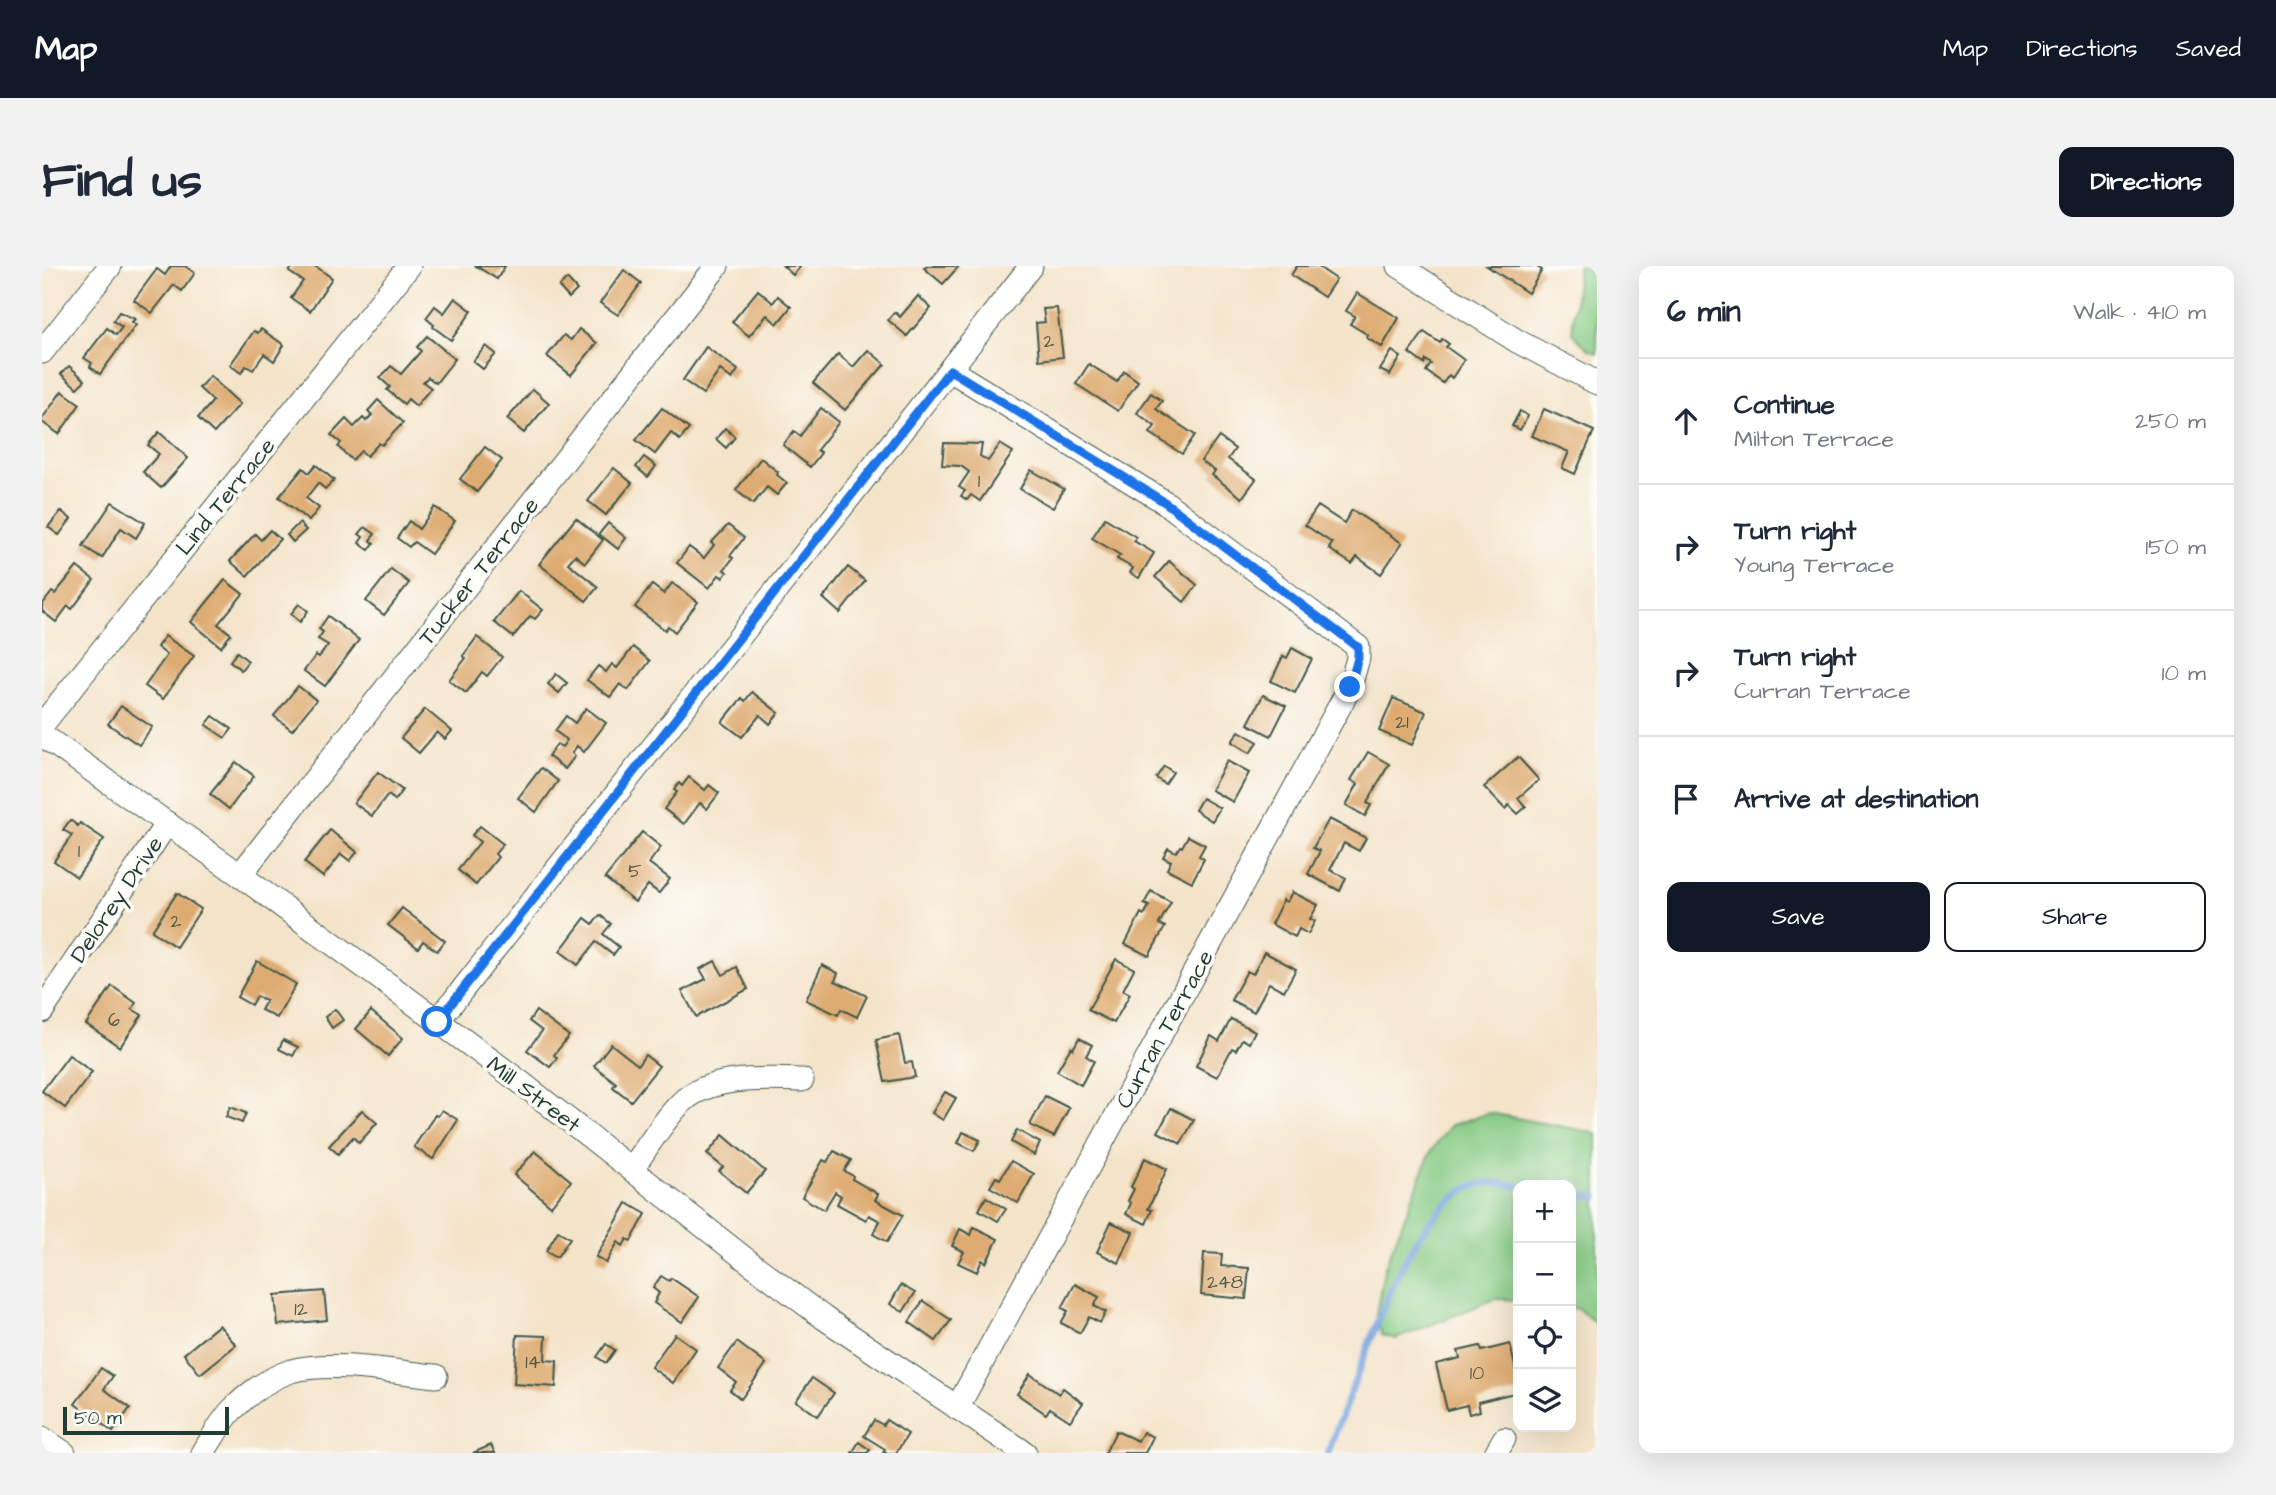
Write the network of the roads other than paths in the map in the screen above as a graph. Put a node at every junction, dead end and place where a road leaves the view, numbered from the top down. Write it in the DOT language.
graph roads {
  1 [pos="110,266"];
  2 [pos="408,266"];
  3 [pos="717,266"];
  4 [pos="1031,266"];
  5 [pos="1399,266"];
  6 [pos="42,352"];
  7 [pos="950,370"];
  8 [pos="1597,383"];
  9 [pos="42,725"];
  10 [pos="42,735"];
  11 [pos="167,823"];
  12 [pos="240,875"];
  13 [pos="42,1011"];
  14 [pos="437,1022"];
  15 [pos="802,1080"];
  16 [pos="632,1169"];
  17 [pos="436,1376"];
  18 [pos="957,1408"];
  19 [pos="42,1438"];
  20 [pos="64,1453"];
  21 [pos="203,1453"];
  22 [pos="1025,1453"];
  1 -- 6 [label="street"];
  2 -- 9 [label="street, Lind Terrace"];
  3 -- 12 [label="street, Tucker Terrace"];
  4 -- 7 [label="street"];
  5 -- 8 [label="street"];
  7 -- 14 [label="street"];
  7 -- 18 [label="street, Curran Terrace"];
  10 -- 11 [label="street, Mill Street"];
  11 -- 12 [label="street, Mill Street"];
  11 -- 13 [label="street, Delorey Drive"];
  12 -- 14 [label="street, Mill Street"];
  14 -- 16 [label="street, Mill Street"];
  15 -- 16 [label="street"];
  16 -- 18 [label="street, Mill Street"];
  17 -- 21 [label="street"];
  18 -- 22 [label="street, Mill Street"];
  19 -- 20 [label="street"];
}
